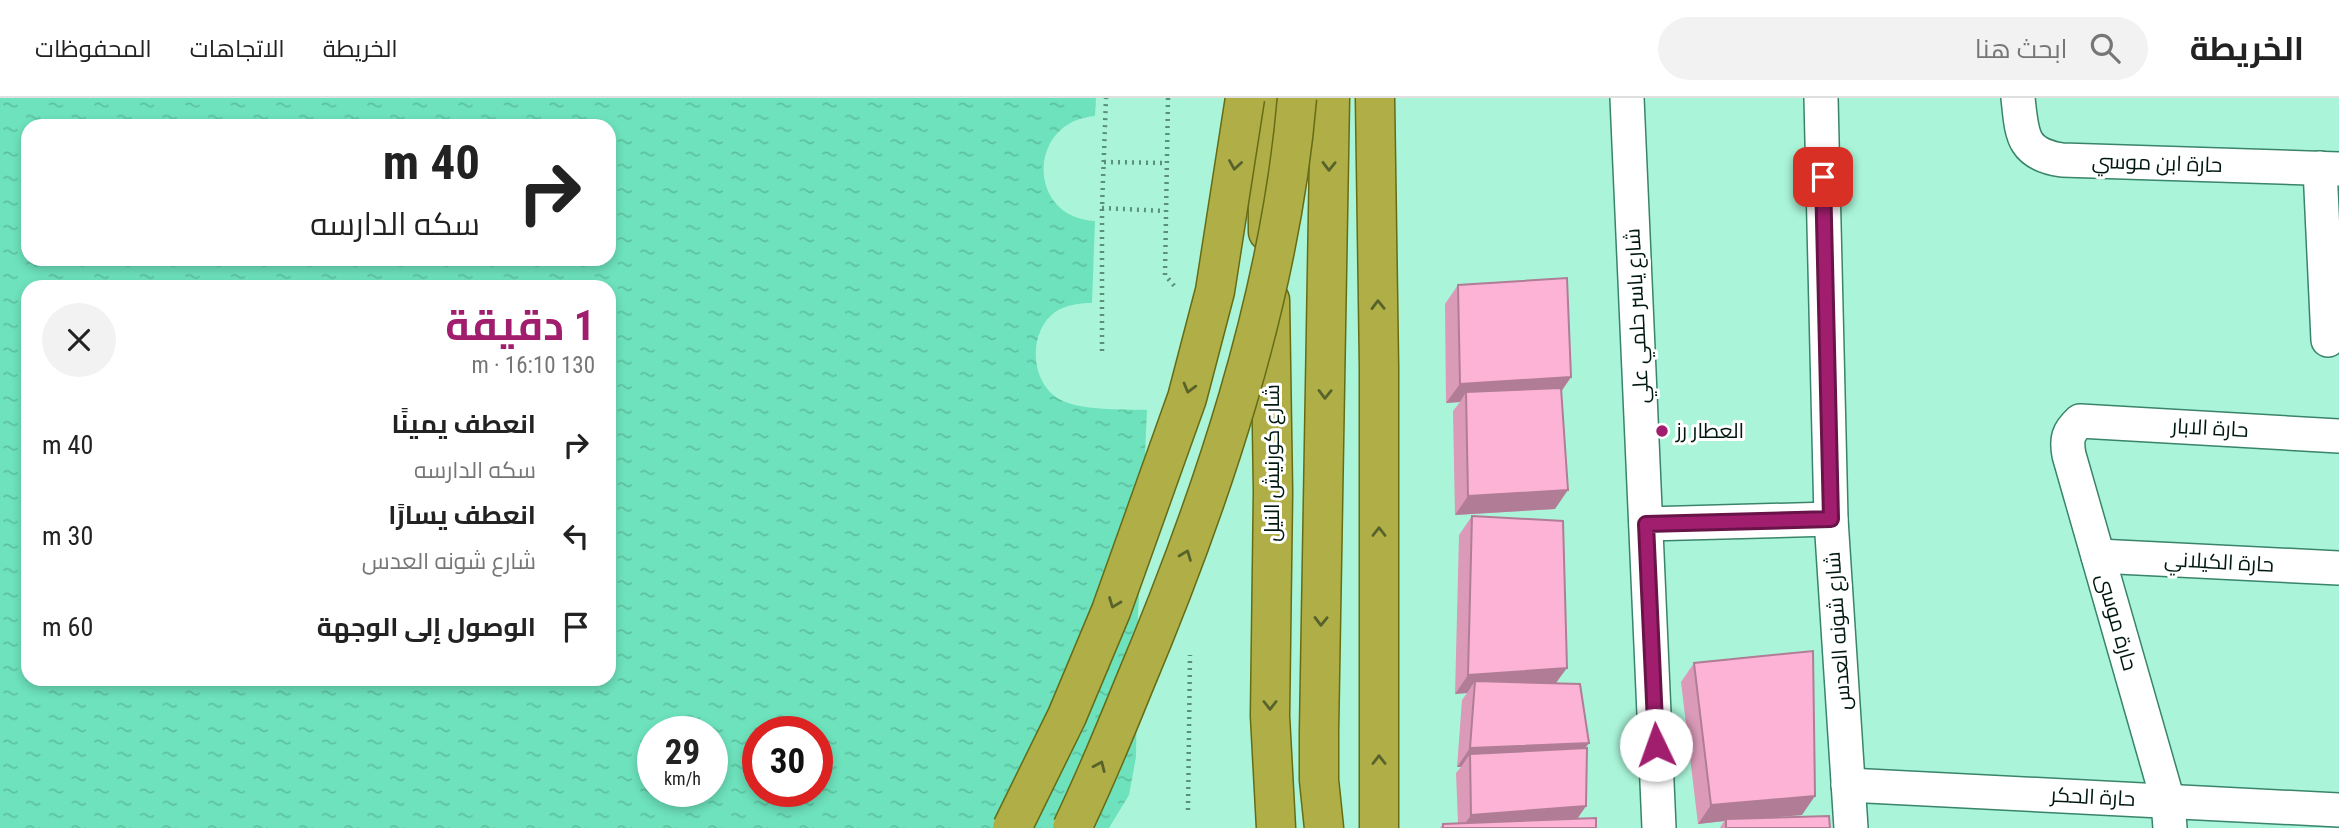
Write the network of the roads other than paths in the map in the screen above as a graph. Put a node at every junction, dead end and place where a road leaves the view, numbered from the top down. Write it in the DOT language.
graph roads {
  1 [pos="1245,98"];
  2 [pos="1267,98"];
  3 [pos="1297,98"];
  4 [pos="1330,98"];
  5 [pos="1376,98"];
  6 [pos="1627,98"];
  7 [pos="1821,98"];
  8 [pos="2018,98"];
  9 [pos="2330,169"];
  10 [pos="2328,340"];
  11 [pos="2080,421"];
  12 [pos="2339,436"];
  13 [pos="1831,519"];
  14 [pos="1646,524"];
  15 [pos="2098,556"];
  16 [pos="2339,568"];
  17 [pos="1848,785"];
  18 [pos="2339,810"];
  19 [pos="2169,814"];
  20 [pos="1012,828"];
  21 [pos="1073,828"];
  22 [pos="1276,828"];
  23 [pos="1324,828"];
  24 [pos="1379,828"];
  25 [pos="1659,828"];
  26 [pos="1851,828"];
  1 -- 20 [label="highway, one-way, bridge"];
  2 -- 22 [label="highway, شارع كورنيش النيل, one-way"];
  21 -- 3 [label="highway, one-way, bridge"];
  4 -- 23 [label="highway, one-way"];
  24 -- 5 [label="highway, one-way"];
  6 -- 14 [label="street, شارع ياسر حلمي علي"];
  7 -- 13 [label="street, شارع شونه العدس"];
  8 -- 9 [label="street, حارة ابن موسي"];
  9 -- 10 [label="street"];
  11 -- 12 [label="street, حارة الابار"];
  11 -- 15 [label="street, حارة موسى"];
  13 -- 14 [label="street"];
  13 -- 17 [label="street, شارع شونه العدس"];
  14 -- 25 [label="street, شارع ياسر حلمي علي"];
  15 -- 16 [label="street, حارة الكيلاني"];
  15 -- 19 [label="street, حارة موسى"];
  17 -- 19 [label="street, حارة الحكر"];
  17 -- 26 [label="street, شارع شونه العدس"];
  18 -- 19 [label="street, حارة الحكر"];
}
